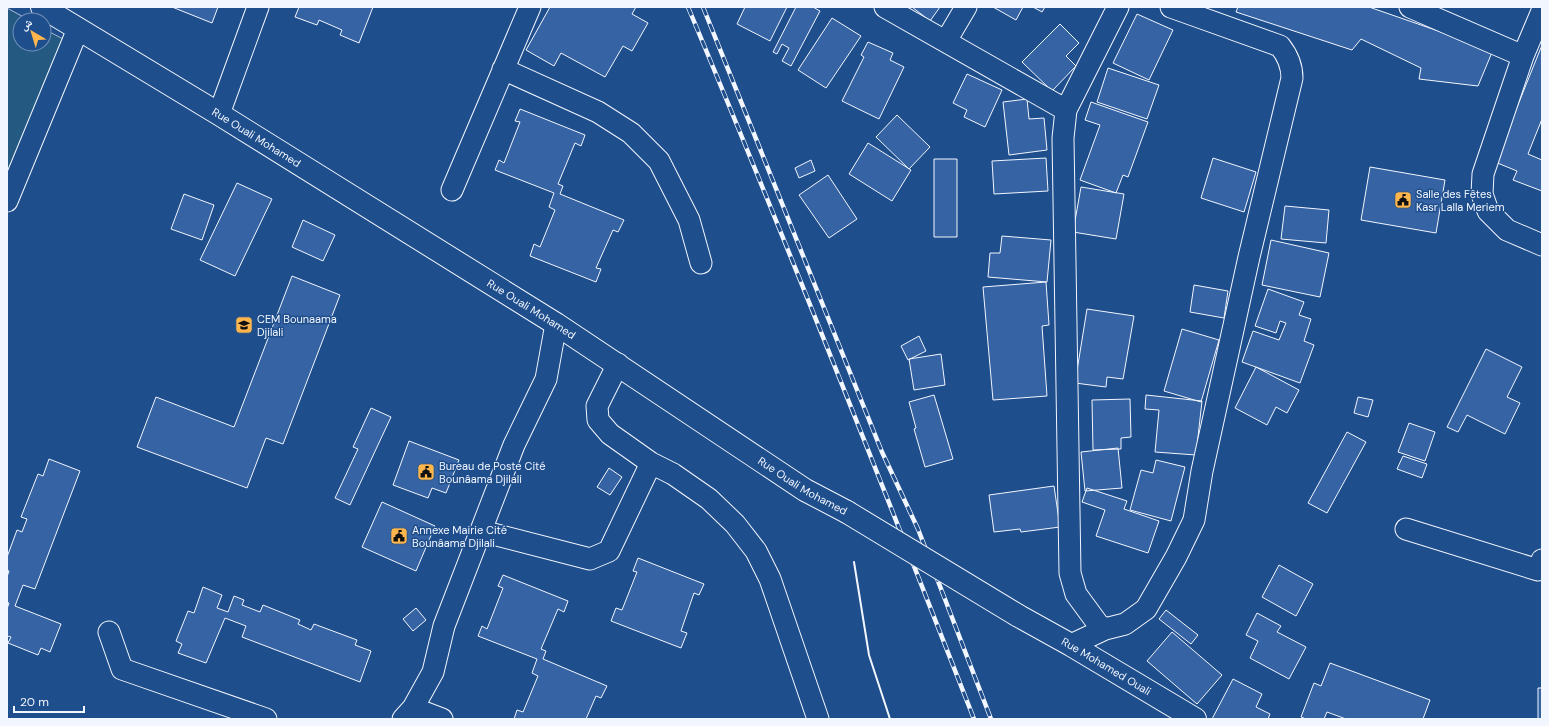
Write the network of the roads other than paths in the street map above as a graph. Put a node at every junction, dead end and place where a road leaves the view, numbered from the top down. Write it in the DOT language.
graph roads {
  1 [pos="42,7"];
  2 [pos="258,7"];
  3 [pos="530,7"];
  4 [pos="885,7"];
  5 [pos="966,7"];
  6 [pos="1118,7"];
  7 [pos="1171,7"];
  8 [pos="1410,7"];
  9 [pos="1542,11"];
  10 [pos="78,29"];
  11 [pos="946,41"];
  12 [pos="1523,56"];
  13 [pos="503,69"];
  14 [pos="1066,110"];
  15 [pos="219,114"];
  16 [pos="452,190"];
  17 [pos="7,201"];
  18 [pos="1542,245"];
  19 [pos="701,263"];
  20 [pos="556,324"];
  21 [pos="618,364"];
  22 [pos="651,463"];
  23 [pos="1406,529"];
  24 [pos="481,531"];
  25 [pos="1542,560"];
  26 [pos="1017,615"];
  27 [pos="1105,629"];
  28 [pos="108,632"];
  29 [pos="1071,645"];
  30 [pos="408,714"];
  31 [pos="266,719"];
  32 [pos="442,719"];
  33 [pos="818,719"];
  34 [pos="1195,719"];
  1 -- 10 [label="street, Rue Ouali Mohamed"];
  2 -- 15 [label="street"];
  3 -- 13 [label="street"];
  4 -- 11 [label="street"];
  5 -- 11 [label="street"];
  6 -- 14 [label="street"];
  7 -- 27 [label="street"];
  8 -- 12 [label="street"];
  9 -- 12 [label="street"];
  10 -- 15 [label="street, Rue Ouali Mohamed"];
  10 -- 17 [label="street"];
  11 -- 14 [label="street"];
  12 -- 18 [label="street"];
  13 -- 16 [label="street"];
  13 -- 19 [label="street"];
  14 -- 27 [label="street"];
  15 -- 20 [label="street, Rue Ouali Mohamed"];
  20 -- 21 [label="street, Rue Ouali Mohamed"];
  20 -- 24 [label="street"];
  21 -- 22 [label="street"];
  21 -- 26 [label="street, Rue Ouali Mohamed, bridge"];
  22 -- 24 [label="street"];
  22 -- 33 [label="street"];
  23 -- 25 [label="street"];
  24 -- 30 [label="street"];
  26 -- 29 [label="street, Rue Mohamed Ouali"];
  27 -- 29 [label="street"];
  28 -- 31 [label="street"];
  29 -- 34 [label="street, Rue Mohamed Ouali"];
  30 -- 32 [label="street"];
}
